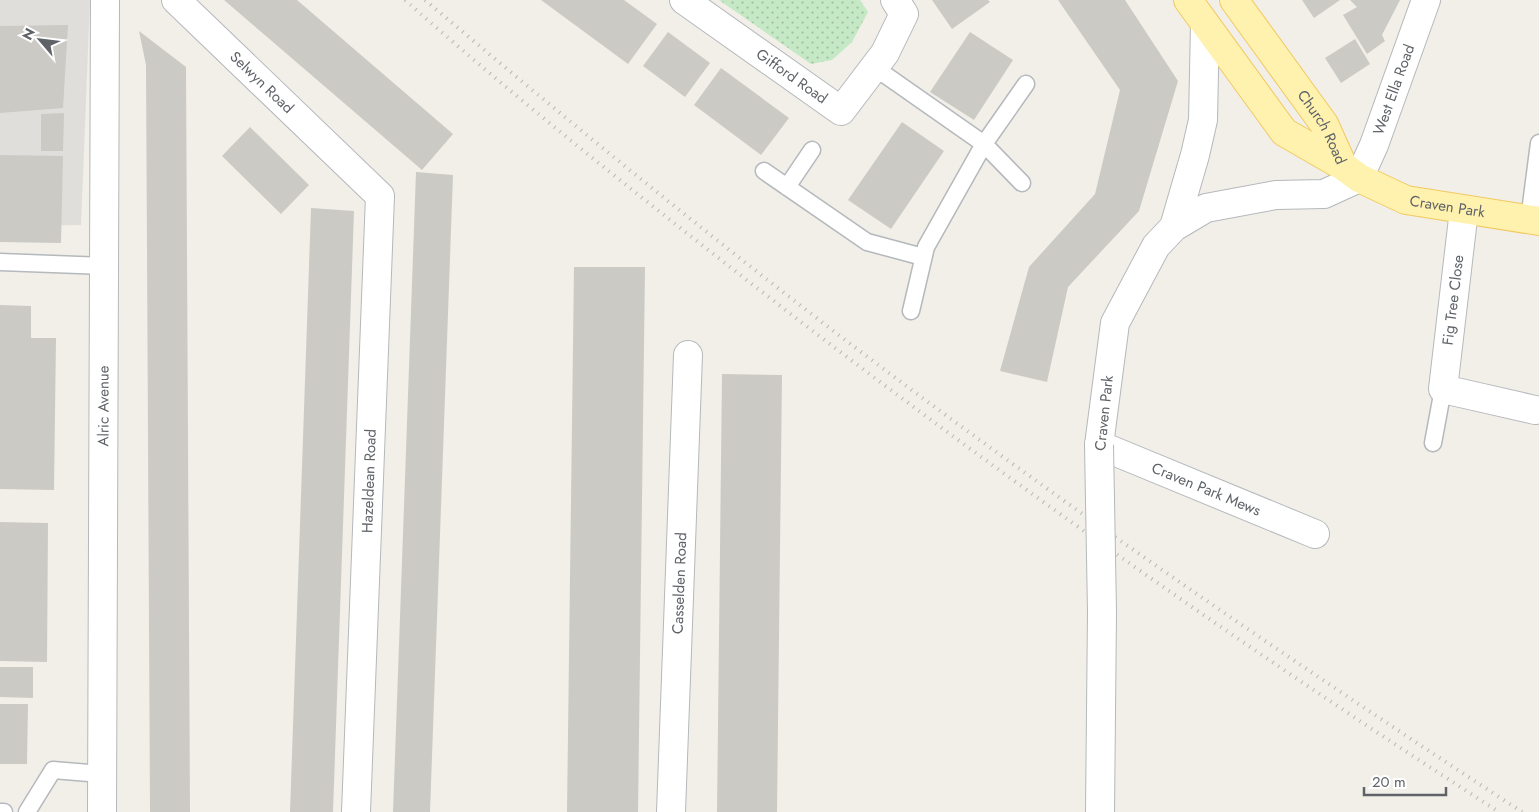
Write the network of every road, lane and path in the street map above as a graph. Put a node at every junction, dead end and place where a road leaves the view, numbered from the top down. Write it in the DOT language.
graph roads {
  1 [pos="105,0"];
  2 [pos="176,0"];
  3 [pos="684,0"];
  4 [pos="895,0"];
  5 [pos="1188,0"];
  6 [pos="1234,0"];
  7 [pos="1426,0"];
  8 [pos="1205,24"];
  9 [pos="880,60"];
  10 [pos="1026,84"];
  11 [pos="1539,143"];
  12 [pos="984,144"];
  13 [pos="812,150"];
  14 [pos="348,165"];
  15 [pos="764,171"];
  16 [pos="1351,172"];
  17 [pos="1022,183"];
  18 [pos="787,187"];
  19 [pos="1464,210"];
  20 [pos="1534,221"];
  21 [pos="1174,227"];
  22 [pos="924,256"];
  23 [pos="0,262"];
  24 [pos="105,266"];
  25 [pos="911,310"];
  26 [pos="688,355"];
  27 [pos="1443,389"];
  28 [pos="1535,410"];
  29 [pos="1432,443"];
  30 [pos="1099,445"];
  31 [pos="1315,534"];
  32 [pos="101,774"];
  33 [pos="0,812"];
  34 [pos="4,812"];
  35 [pos="27,812"];
  36 [pos="102,812"];
  37 [pos="356,812"];
  38 [pos="671,812"];
  39 [pos="1100,812"];
  1 -- 24 [label="street, Alric Avenue"];
  2 -- 14 [label="street, Selwyn Road"];
  3 -- 9 [label="street, Gifford Road"];
  4 -- 9 [label="street"];
  5 -- 8 [label="main road, Church Road"];
  6 -- 16 [label="main road, Church Road"];
  7 -- 16 [label="street, West Ella Road"];
  8 -- 16 [label="main road, Church Road"];
  8 -- 21 [label="street"];
  9 -- 12 [label="lane"];
  10 -- 12 [label="lane"];
  11 -- 20 [label="lane"];
  12 -- 17 [label="lane"];
  12 -- 22 [label="lane"];
  13 -- 18 [label="lane"];
  14 -- 37 [label="street, Hazeldean Road"];
  15 -- 18 [label="lane"];
  16 -- 19 [label="main road, Craven Park"];
  16 -- 21 [label="street, Craven Park"];
  18 -- 22 [label="lane"];
  19 -- 20 [label="main road, Craven Park"];
  19 -- 27 [label="street, Fig Tree Close"];
  21 -- 30 [label="street, Craven Park"];
  22 -- 25 [label="lane"];
  23 -- 24 [label="lane"];
  24 -- 32 [label="street, Alric Avenue"];
  26 -- 38 [label="street, Casselden Road"];
  27 -- 28 [label="street"];
  27 -- 29 [label="lane, Fig Tree Close"];
  30 -- 31 [label="street, Craven Park Mews"];
  30 -- 39 [label="street, Craven Park, bridge"];
  32 -- 35 [label="lane"];
  32 -- 36 [label="street, Alric Avenue"];
  33 -- 34 [label="lane"];
}
